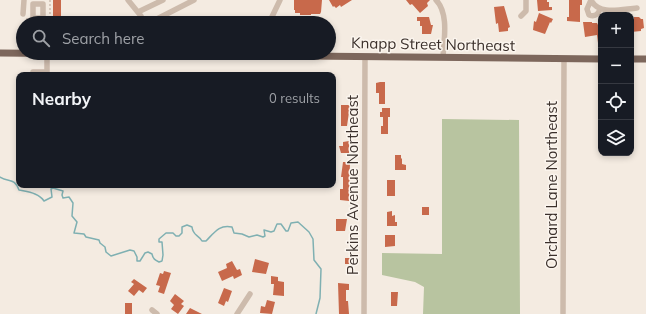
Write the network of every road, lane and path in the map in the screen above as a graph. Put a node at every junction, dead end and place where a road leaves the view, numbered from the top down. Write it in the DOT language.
graph roads {
  1 [pos="50,0"];
  2 [pos="128,0"];
  3 [pos="163,0"];
  4 [pos="194,0"];
  5 [pos="280,0"];
  6 [pos="436,0"];
  7 [pos="526,0"];
  8 [pos="591,0"];
  9 [pos="24,2"];
  10 [pos="183,3"];
  11 [pos="33,4"];
  12 [pos="637,8"];
  13 [pos="600,9"];
  14 [pos="138,12"];
  15 [pos="23,14"];
  16 [pos="33,16"];
  17 [pos="44,16"];
  18 [pos="50,16"];
  19 [pos="142,16"];
  20 [pos="161,16"];
  21 [pos="272,16"];
  22 [pos="522,16"];
  23 [pos="0,53"];
  24 [pos="16,53"];
  25 [pos="336,56"];
  26 [pos="365,57"];
  27 [pos="444,57"];
  28 [pos="564,59"];
  29 [pos="598,59"];
  30 [pos="634,59"];
  31 [pos="646,59"];
  32 [pos="47,60"];
  33 [pos="47,72"];
  34 [pos="250,294"];
  35 [pos="563,312"];
  36 [pos="237,314"];
  37 [pos="364,314"];
  1 -- 18 [label="path"];
  2 -- 14 [label="street"];
  3 -- 14 [label="street"];
  4 -- 10 [label="street"];
  5 -- 21 [label="street"];
  6 -- 27 [label="street"];
  7 -- 22 [label="street"];
  8 -- 13 [label="street"];
  8 -- 13 [label="street"];
  9 -- 11 [label="street"];
  9 -- 15 [label="street"];
  10 -- 20 [label="street"];
  11 -- 16 [label="street"];
  11 -- 17 [label="street"];
  12 -- 13 [label="street"];
  14 -- 19 [label="street"];
  23 -- 24 [label="main road, Knapp Street Northeast"];
  25 -- 26 [label="main road, Knapp Street Northeast"];
  26 -- 27 [label="main road, Knapp Street Northeast"];
  26 -- 37 [label="street, Perkins Avenue Northeast"];
  27 -- 28 [label="main road, Knapp Street Northeast"];
  28 -- 29 [label="main road, Knapp Street Northeast"];
  28 -- 35 [label="street, Orchard Lane Northeast"];
  30 -- 31 [label="main road"];
  32 -- 33 [label="street"];
  34 -- 36 [label="street"];
}
